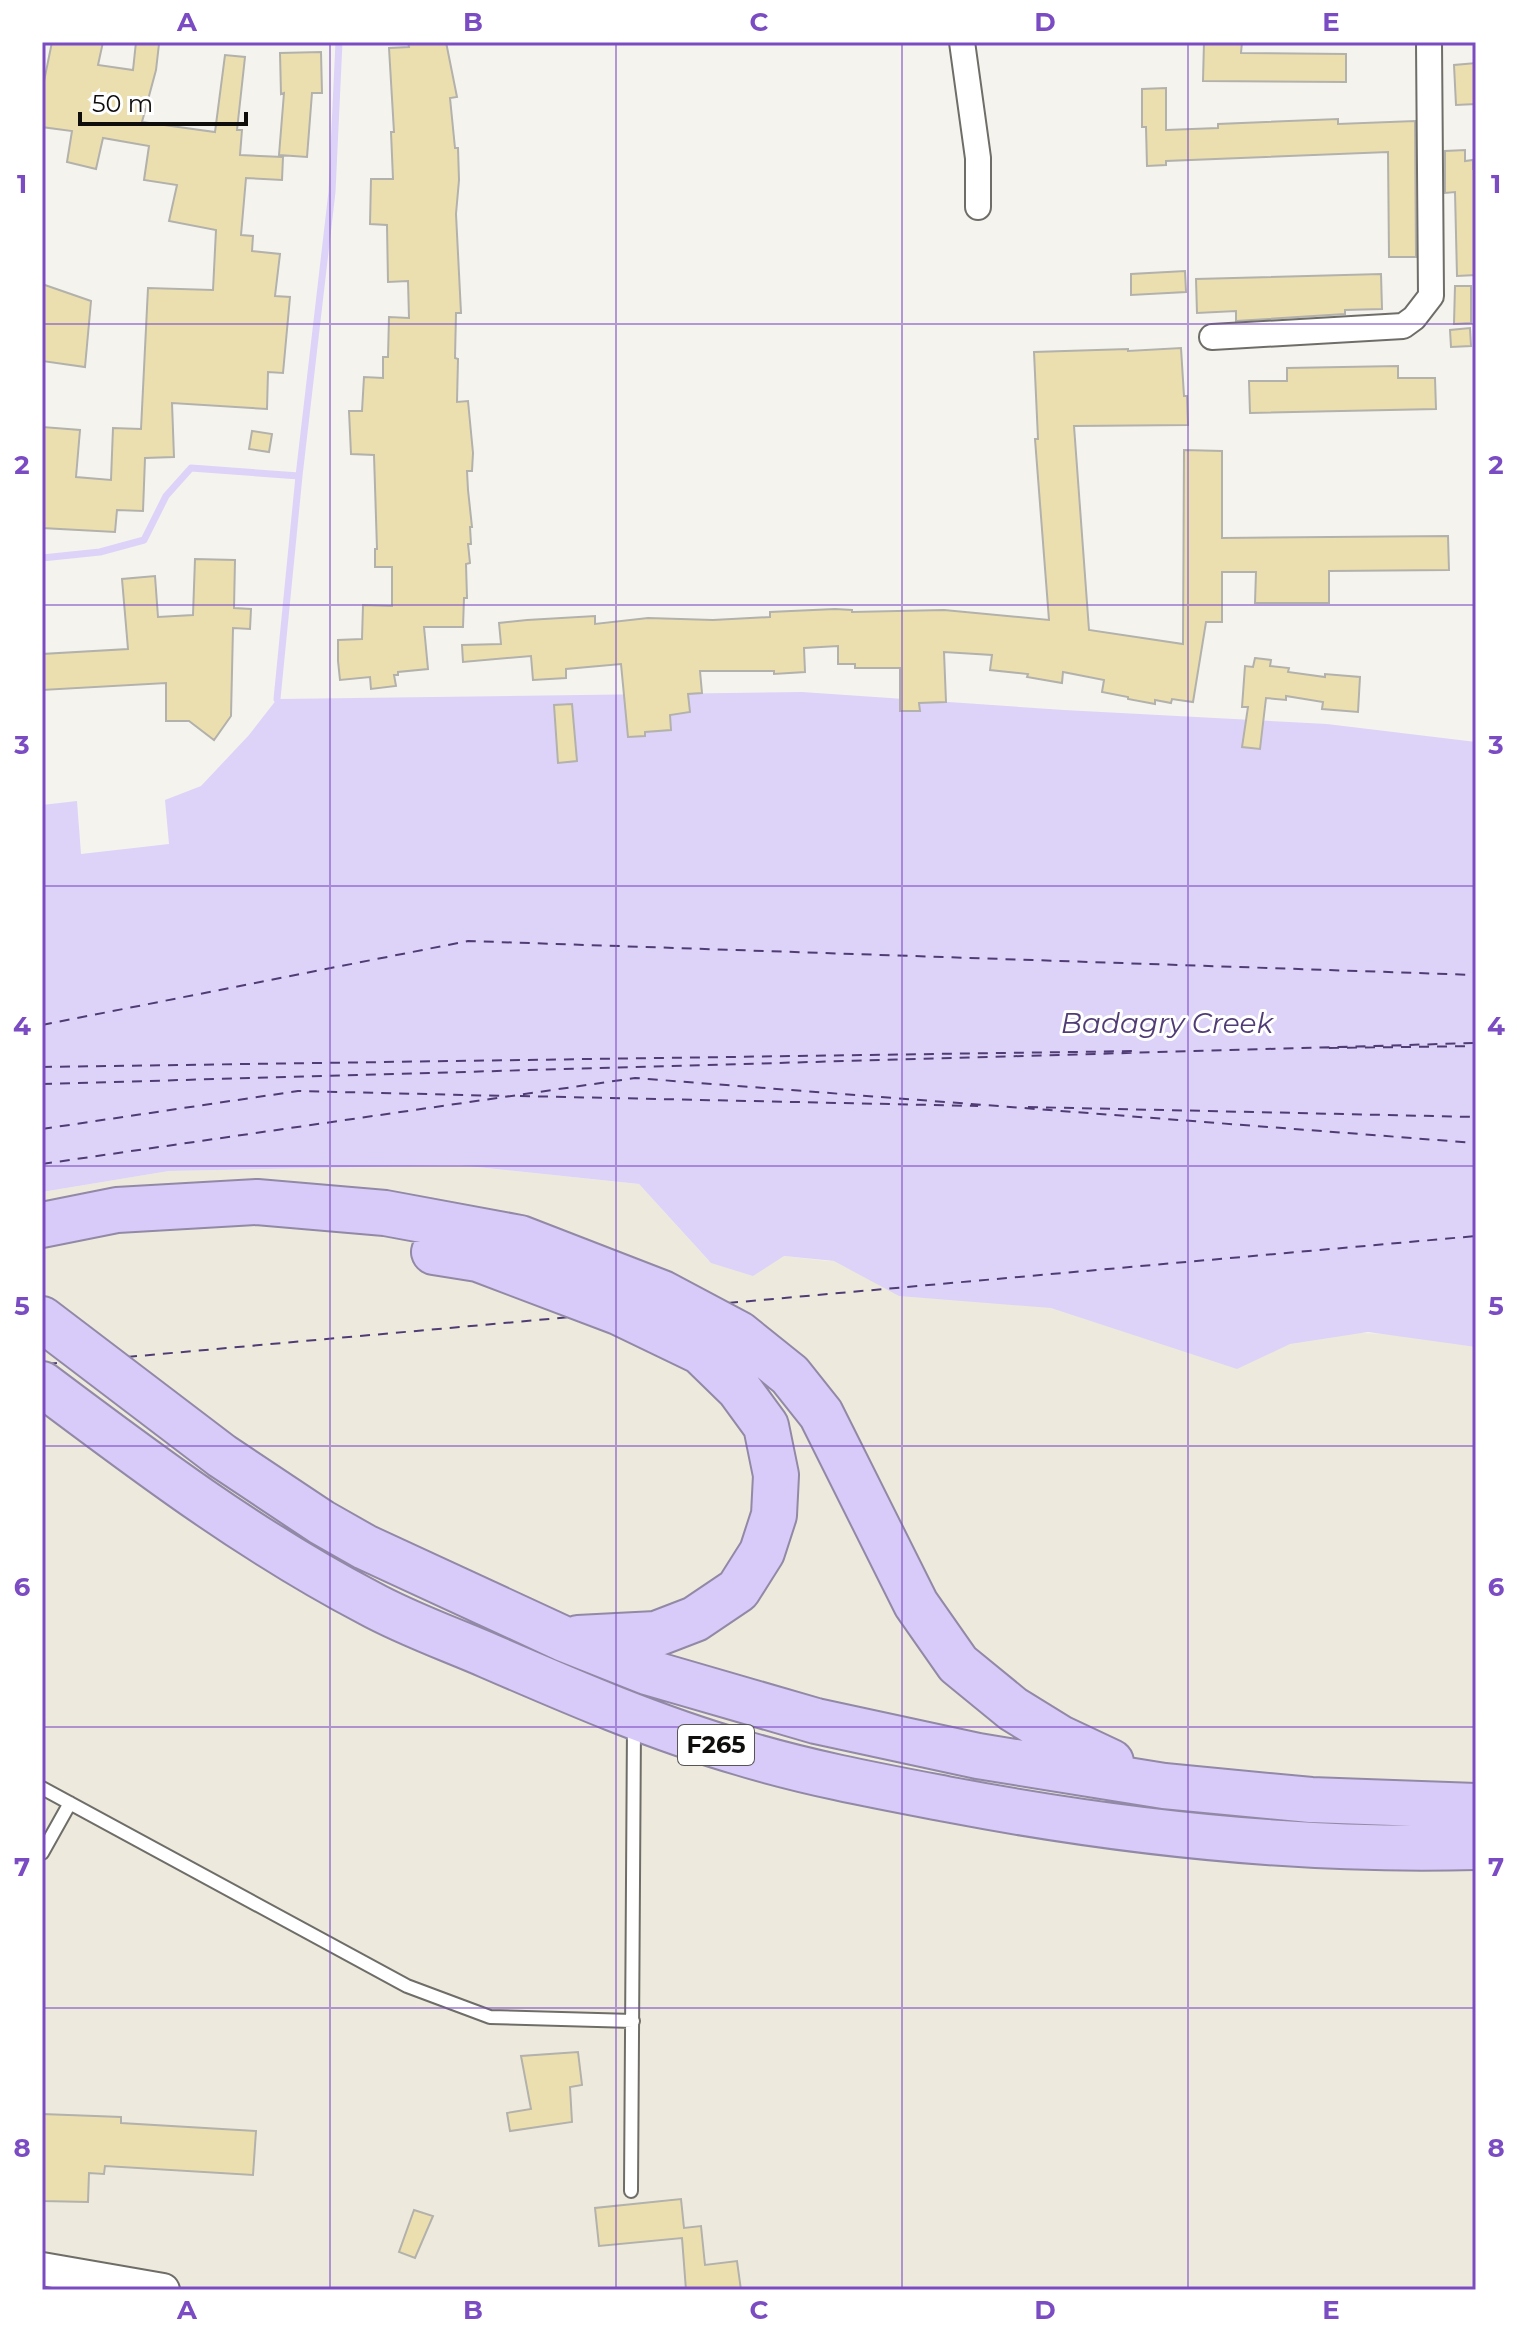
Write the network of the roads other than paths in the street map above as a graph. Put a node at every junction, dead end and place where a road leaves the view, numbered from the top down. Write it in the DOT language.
graph roads {
  1 [pos="962,42"];
  2 [pos="1429,42"];
  3 [pos="978,207"];
  4 [pos="1212,337"];
  5 [pos="42,1225"];
  6 [pos="42,1254"];
  7 [pos="57,1331"];
  8 [pos="42,1384"];
  9 [pos="564,1639"];
  10 [pos="634,1718"];
  11 [pos="1164,1786"];
  12 [pos="42,1788"];
  13 [pos="70,1803"];
  14 [pos="1476,1806"];
  15 [pos="1476,1847"];
  16 [pos="42,1853"];
  17 [pos="633,2021"];
  18 [pos="631,2191"];
  19 [pos="42,2269"];
  20 [pos="163,2290"];
  1 -- 3 [label="street"];
  2 -- 4 [label="street"];
  5 -- 11 [label="highway"];
  6 -- 9 [label="highway"];
  7 -- 9 [label="highway, F265"];
  8 -- 10 [label="highway, F265"];
  9 -- 11 [label="highway, F265"];
  10 -- 15 [label="highway, F265"];
  10 -- 17 [label="lane"];
  11 -- 14 [label="highway, F265"];
  12 -- 13 [label="lane"];
  13 -- 16 [label="lane"];
  13 -- 17 [label="lane"];
  17 -- 18 [label="lane"];
  19 -- 20 [label="street"];
}
